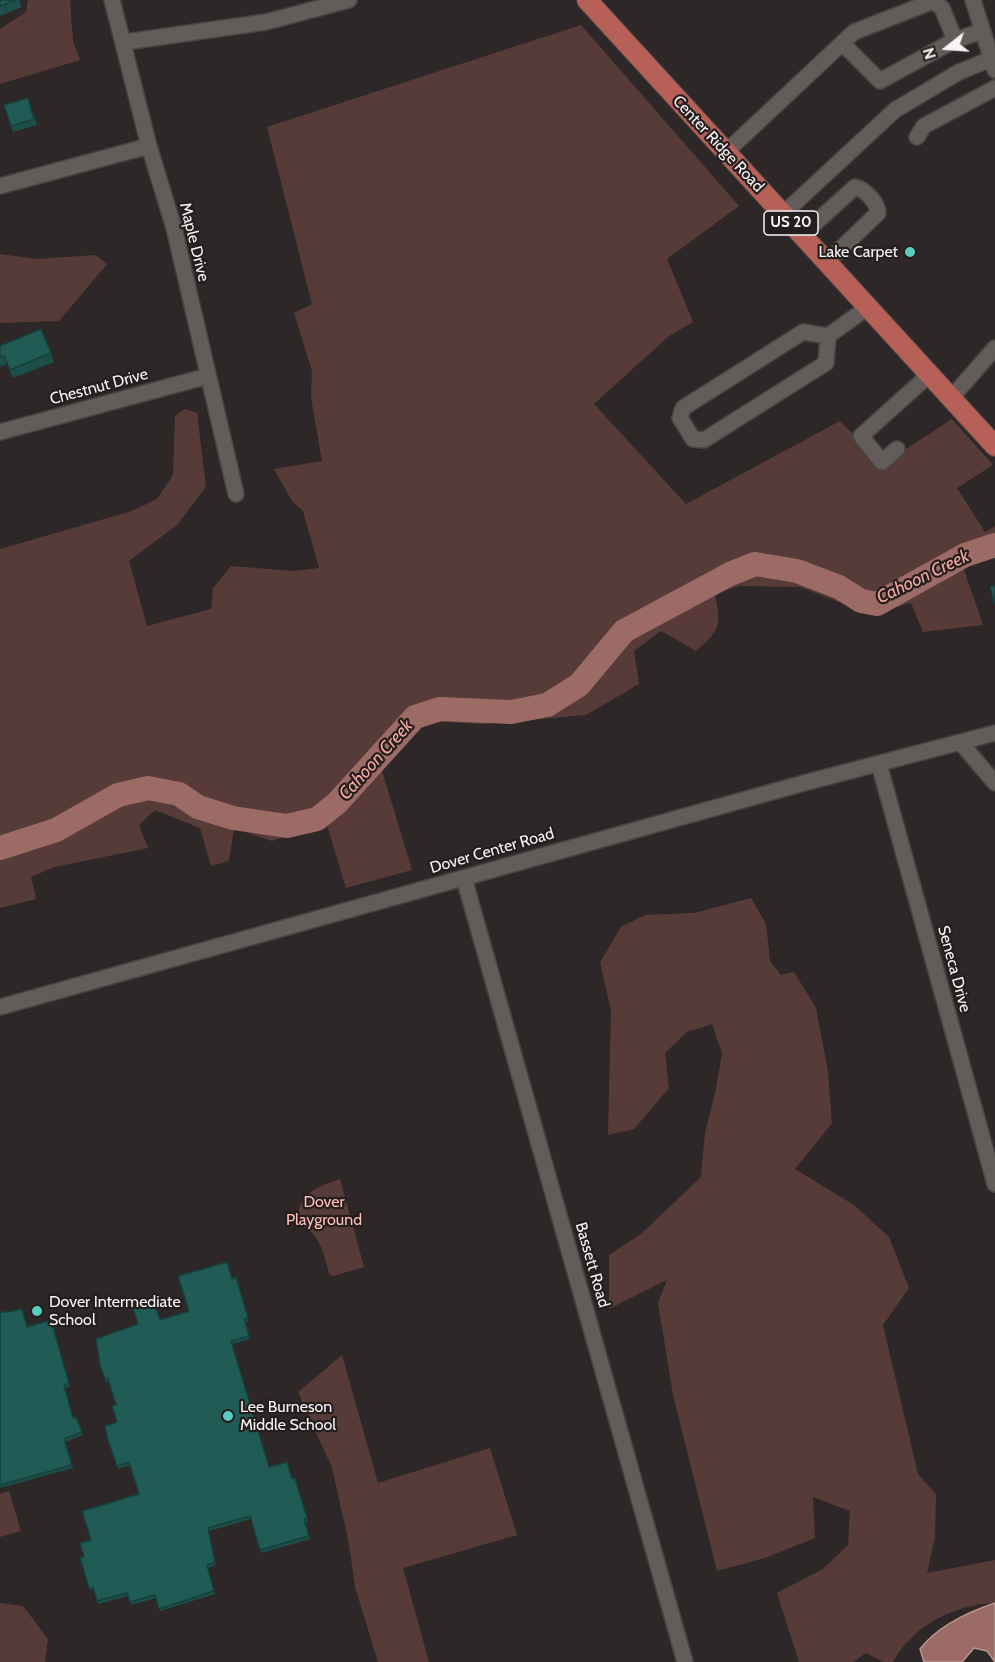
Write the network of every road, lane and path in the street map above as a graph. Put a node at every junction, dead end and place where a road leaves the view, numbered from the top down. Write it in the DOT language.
graph roads {
  1 [pos="112,0"];
  2 [pos="349,0"];
  3 [pos="587,0"];
  4 [pos="973,0"];
  5 [pos="983,31"];
  6 [pos="955,40"];
  7 [pos="125,42"];
  8 [pos="842,44"];
  9 [pos="993,64"];
  10 [pos="995,88"];
  11 [pos="917,137"];
  12 [pos="149,146"];
  13 [pos="726,152"];
  14 [pos="0,186"];
  15 [pos="783,214"];
  16 [pos="802,235"];
  17 [pos="827,262"];
  18 [pos="868,307"];
  19 [pos="828,336"];
  20 [pos="995,348"];
  21 [pos="930,374"];
  22 [pos="208,376"];
  23 [pos="952,397"];
  24 [pos="0,432"];
  25 [pos="995,446"];
  26 [pos="897,449"];
  27 [pos="236,494"];
  28 [pos="995,733"];
  29 [pos="960,742"];
  30 [pos="879,764"];
  31 [pos="995,783"];
  32 [pos="464,878"];
  33 [pos="0,1007"];
  34 [pos="995,1184"];
  35 [pos="685,1662"];
  1 -- 7 [label="street, Maple Drive"];
  2 -- 7 [label="street"];
  3 -- 13 [label="main road, Center Ridge Road / US 20"];
  4 -- 5 [label="street"];
  5 -- 6 [label="street"];
  5 -- 9 [label="street"];
  6 -- 8 [label="street"];
  6 -- 8 [label="street"];
  7 -- 12 [label="street, Maple Drive"];
  8 -- 13 [label="street"];
  9 -- 15 [label="street"];
  10 -- 11 [label="street"];
  12 -- 14 [label="street"];
  12 -- 22 [label="street, Maple Drive"];
  13 -- 15 [label="main road, Center Ridge Road / US 20"];
  15 -- 16 [label="main road, Center Ridge Road / US 20"];
  16 -- 17 [label="main road, Center Ridge Road / US 20"];
  16 -- 17 [label="street"];
  17 -- 18 [label="main road, Center Ridge Road / US 20"];
  18 -- 19 [label="street"];
  18 -- 21 [label="main road, Center Ridge Road / US 20"];
  19 -- 19 [label="street"];
  20 -- 23 [label="street"];
  21 -- 23 [label="main road, Center Ridge Road / US 20"];
  21 -- 26 [label="street"];
  22 -- 24 [label="street, Chestnut Drive"];
  22 -- 27 [label="street, Maple Drive"];
  23 -- 25 [label="main road, Center Ridge Road / US 20"];
  28 -- 29 [label="street, Dover Center Road"];
  29 -- 30 [label="street, Dover Center Road"];
  29 -- 31 [label="street"];
  30 -- 32 [label="street, Dover Center Road"];
  30 -- 34 [label="street, Seneca Drive"];
  32 -- 33 [label="street, Dover Center Road"];
  32 -- 35 [label="street, Bassett Road"];
}
